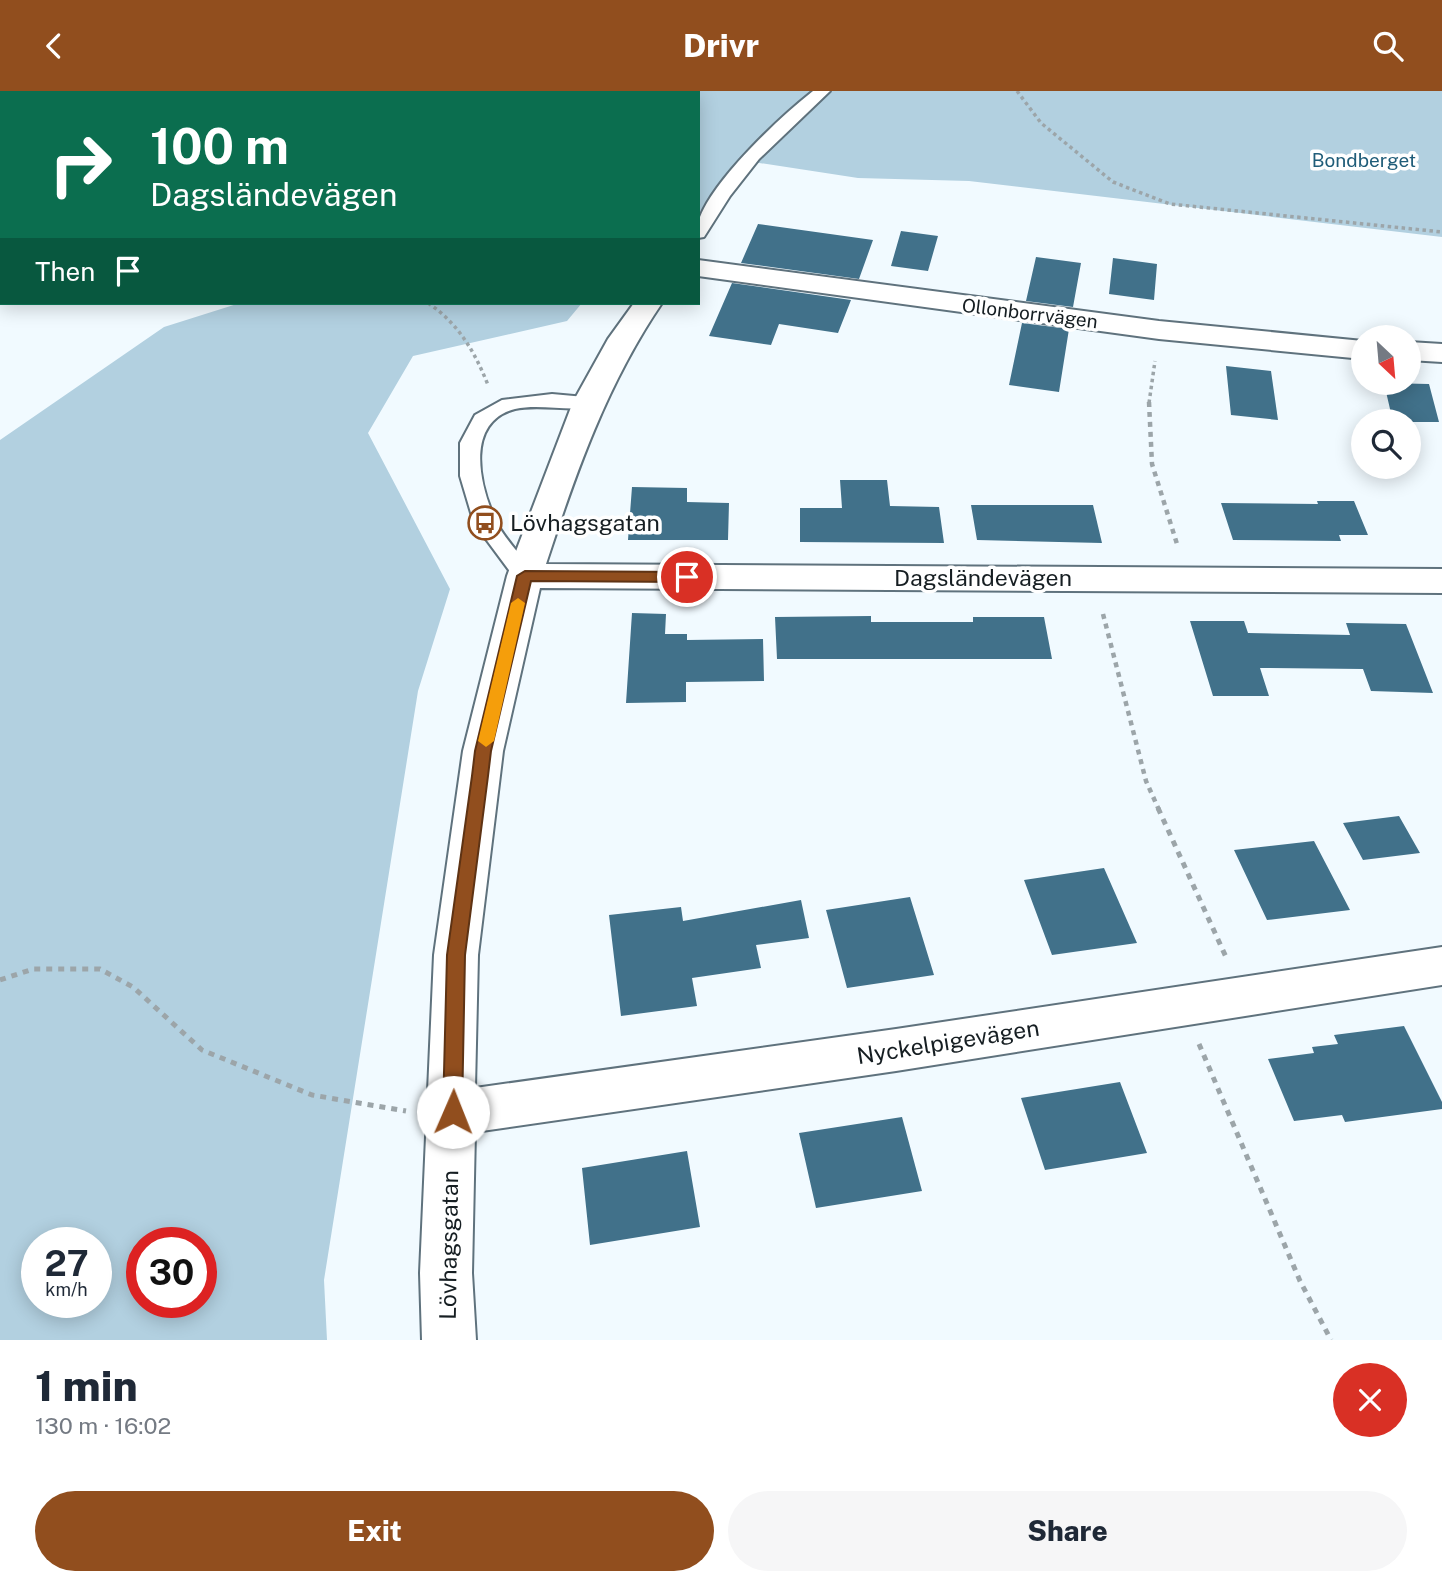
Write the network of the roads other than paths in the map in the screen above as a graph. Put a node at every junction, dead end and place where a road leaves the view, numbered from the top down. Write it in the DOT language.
graph roads {
  1 [pos="822,91"];
  2 [pos="700,230"];
  3 [pos="700,268"];
  4 [pos="647,305"];
  5 [pos="1351,349"];
  6 [pos="1421,352"];
  7 [pos="1442,353"];
  8 [pos="589,402"];
  9 [pos="525,576"];
  10 [pos="1442,582"];
  11 [pos="1442,967"];
  12 [pos="453,1112"];
  13 [pos="449,1340"];
  1 -- 2 [label="lane"];
  3 -- 5 [label="street, Ollonborrvägen"];
  4 -- 8 [label="street, Lövhagsgatan"];
  6 -- 7 [label="street"];
  8 -- 9 [label="street, Lövhagsgatan"];
  8 -- 9 [label="lane"];
  9 -- 10 [label="street, Dagsländevägen"];
  9 -- 12 [label="street, Lövhagsgatan"];
  11 -- 12 [label="street, Nyckelpigevägen"];
  12 -- 13 [label="street, Lövhagsgatan"];
}
